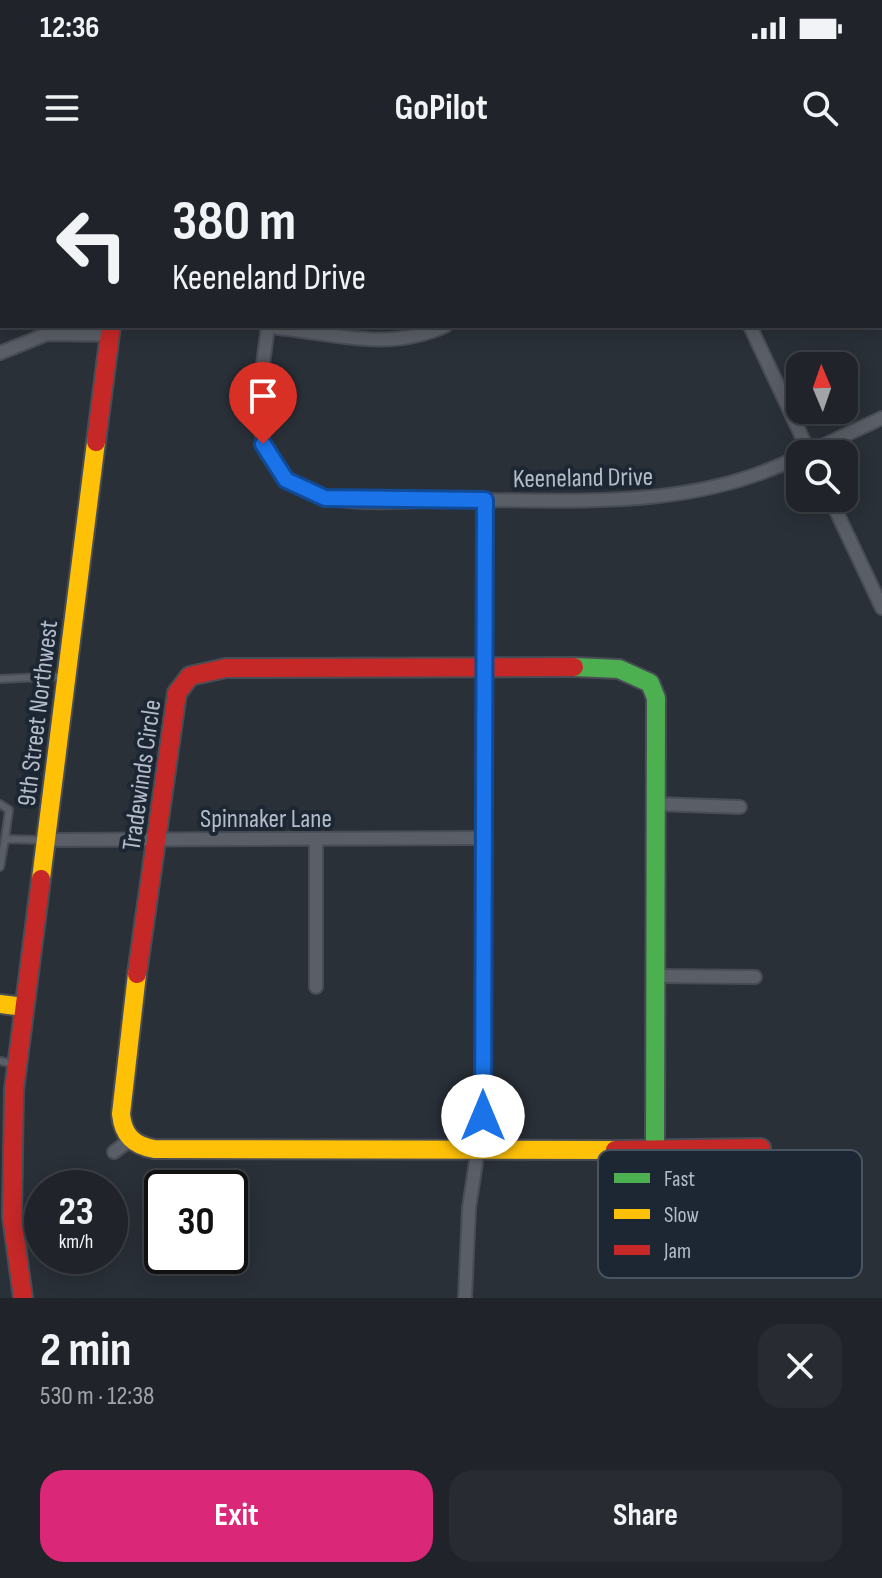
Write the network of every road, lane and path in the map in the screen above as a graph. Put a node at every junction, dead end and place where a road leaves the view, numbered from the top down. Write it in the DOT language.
graph roads {
  1 [pos="268,328"];
  2 [pos="285,328"];
  3 [pos="441,328"];
  4 [pos="751,328"];
  5 [pos="111,330"];
  6 [pos="0,353"];
  7 [pos="882,418"];
  8 [pos="800,440"];
  9 [pos="836,440"];
  10 [pos="786,464"];
  11 [pos="485,500"];
  12 [pos="837,512"];
  13 [pos="882,608"];
  14 [pos="486,668"];
  15 [pos="68,676"];
  16 [pos="0,679"];
  17 [pos="0,804"];
  18 [pos="657,804"];
  19 [pos="740,807"];
  20 [pos="485,838"];
  21 [pos="5,839"];
  22 [pos="159,839"];
  23 [pos="46,840"];
  24 [pos="316,840"];
  25 [pos="0,867"];
  26 [pos="656,976"];
  27 [pos="755,977"];
  28 [pos="316,987"];
  29 [pos="0,1004"];
  30 [pos="24,1007"];
  31 [pos="9,1063"];
  32 [pos="130,1140"];
  33 [pos="655,1147"];
  34 [pos="761,1148"];
  35 [pos="478,1150"];
  36 [pos="114,1152"];
  37 [pos="23,1298"];
  38 [pos="465,1298"];
  1 -- 11 [label="street, Keeneland Drive"];
  2 -- 3 [label="street"];
  4 -- 8 [label="street"];
  5 -- 6 [label="street"];
  5 -- 15 [label="street, 9th Street Northwest"];
  7 -- 9 [label="street, Keeneland Drive"];
  10 -- 11 [label="street, Keeneland Drive"];
  11 -- 14 [label="street"];
  12 -- 13 [label="street"];
  14 -- 18 [label="street, Tradewinds Circle"];
  14 -- 20 [label="street"];
  14 -- 22 [label="street, Tradewinds Circle"];
  15 -- 16 [label="lane"];
  15 -- 23 [label="street, 9th Street Northwest"];
  17 -- 21 [label="lane"];
  18 -- 19 [label="street"];
  18 -- 26 [label="street, Tradewinds Circle"];
  20 -- 24 [label="street, Spinnaker Lane"];
  20 -- 35 [label="street"];
  21 -- 23 [label="lane"];
  21 -- 25 [label="lane"];
  22 -- 23 [label="street, Spinnaker Lane"];
  22 -- 24 [label="street, Spinnaker Lane"];
  22 -- 32 [label="street, Tradewinds Circle"];
  23 -- 30 [label="street, 9th Street Northwest"];
  24 -- 28 [label="street"];
  26 -- 27 [label="street"];
  26 -- 33 [label="street, Tradewinds Circle"];
  29 -- 30 [label="street"];
  30 -- 31 [label="street, 9th Street Northwest"];
  31 -- 37 [label="street, 9th Street Northwest"];
  32 -- 35 [label="street"];
  32 -- 36 [label="street"];
  33 -- 34 [label="street"];
  33 -- 35 [label="street"];
  35 -- 38 [label="street"];
}
